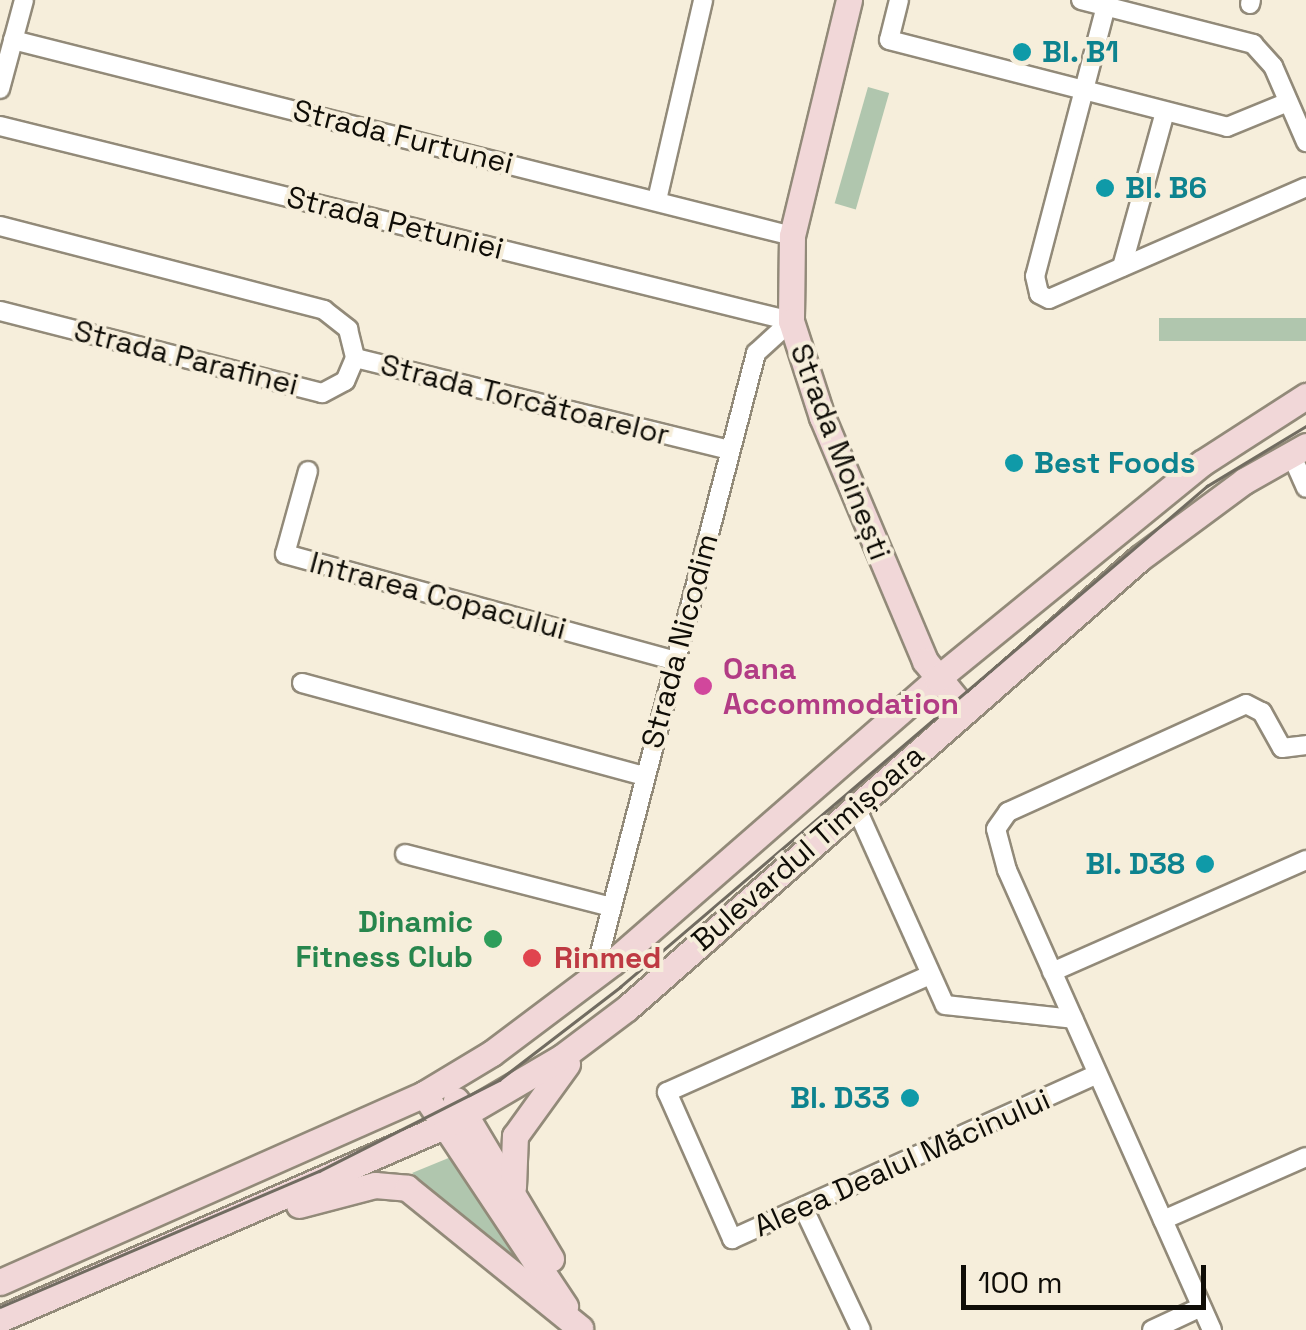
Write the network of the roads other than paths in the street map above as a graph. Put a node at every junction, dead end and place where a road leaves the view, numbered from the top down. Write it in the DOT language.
graph roads {
  1 [pos="24,0"];
  2 [pos="703,0"];
  3 [pos="849,0"];
  4 [pos="899,0"];
  5 [pos="1081,0"];
  6 [pos="1106,6"];
  7 [pos="13,40"];
  8 [pos="2,71"];
  9 [pos="0,89"];
  10 [pos="1084,90"];
  11 [pos="1288,102"];
  12 [pos="1165,112"];
  13 [pos="0,126"];
  14 [pos="1306,142"];
  15 [pos="1306,188"];
  16 [pos="658,200"];
  17 [pos="0,226"];
  18 [pos="792,236"];
  19 [pos="1122,267"];
  20 [pos="0,311"];
  21 [pos="790,321"];
  22 [pos="356,358"];
  23 [pos="1306,396"];
  24 [pos="1266,417"];
  25 [pos="730,450"];
  26 [pos="1298,450"];
  27 [pos="308,471"];
  28 [pos="1183,478"];
  29 [pos="1306,488"];
  30 [pos="1206,507"];
  31 [pos="675,661"];
  32 [pos="937,679"];
  33 [pos="302,683"];
  34 [pos="965,710"];
  35 [pos="1306,745"];
  36 [pos="645,776"];
  37 [pos="855,805"];
  38 [pos="405,854"];
  39 [pos="1306,860"];
  40 [pos="611,907"];
  41 [pos="1052,972"];
  42 [pos="594,976"];
  43 [pos="930,976"];
  44 [pos="1073,1018"];
  45 [pos="593,1034"];
  46 [pos="1098,1074"];
  47 [pos="434,1088"];
  48 [pos="456,1120"];
  49 [pos="307,1147"];
  50 [pos="1306,1157"];
  51 [pos="324,1180"];
  52 [pos="514,1192"];
  53 [pos="803,1207"];
  54 [pos="1163,1220"];
  55 [pos="212,1229"];
  56 [pos="0,1282"];
  57 [pos="1202,1306"];
  58 [pos="0,1320"];
  59 [pos="580,1329"];
  60 [pos="861,1330"];
  61 [pos="1152,1330"];
  62 [pos="1212,1330"];
  1 -- 7 [label="street"];
  2 -- 16 [label="street"];
  3 -- 18 [label="main road, Strada Moinești"];
  4 -- 10 [label="street"];
  5 -- 6 [label="street"];
  6 -- 10 [label="street"];
  6 -- 11 [label="street"];
  7 -- 8 [label="street"];
  7 -- 16 [label="street, Strada Furtunei"];
  8 -- 9 [label="street"];
  10 -- 12 [label="street"];
  10 -- 19 [label="street"];
  11 -- 12 [label="street"];
  11 -- 14 [label="street"];
  12 -- 19 [label="street"];
  13 -- 21 [label="street, Strada Petuniei"];
  15 -- 19 [label="street"];
  16 -- 18 [label="street, Strada Furtunei"];
  17 -- 22 [label="street, Strada Torcătoarelor"];
  18 -- 21 [label="main road, Strada Moinești"];
  20 -- 22 [label="street, Strada Parafinei"];
  21 -- 25 [label="street, Strada Nicodim"];
  21 -- 32 [label="main road, Strada Moinești"];
  22 -- 25 [label="street, Strada Torcătoarelor"];
  23 -- 24 [label="main road, Bulevardul Timișoara"];
  24 -- 26 [label="main road"];
  24 -- 28 [label="main road, Bulevardul Timișoara"];
  25 -- 31 [label="street, Strada Nicodim"];
  26 -- 29 [label="street"];
  26 -- 30 [label="main road, Bulevardul Timișoara"];
  27 -- 31 [label="street, Intrarea Copacului"];
  28 -- 30 [label="main road"];
  28 -- 32 [label="main road, Bulevardul Timișoara"];
  30 -- 34 [label="main road, Bulevardul Timișoara"];
  31 -- 36 [label="street, Strada Nicodim"];
  32 -- 34 [label="main road, Strada Moinești"];
  32 -- 42 [label="main road, Bulevardul Timișoara"];
  33 -- 36 [label="street"];
  34 -- 37 [label="main road, Bulevardul Timișoara"];
  35 -- 41 [label="street"];
  36 -- 40 [label="street, Strada Nicodim"];
  37 -- 43 [label="street"];
  37 -- 45 [label="main road, Bulevardul Timișoara"];
  38 -- 40 [label="street"];
  39 -- 41 [label="street"];
  40 -- 42 [label="street, Strada Nicodim"];
  41 -- 44 [label="street"];
  42 -- 47 [label="main road, Bulevardul Timișoara"];
  43 -- 44 [label="street"];
  43 -- 53 [label="street, Aleea Dealul Măcinului"];
  44 -- 46 [label="street"];
  45 -- 48 [label="main road, Bulevardul Timișoara"];
  45 -- 52 [label="main road"];
  46 -- 53 [label="street, Aleea Dealul Măcinului"];
  46 -- 54 [label="street"];
  47 -- 48 [label="main road"];
  47 -- 49 [label="main road, Bulevardul Timișoara"];
  48 -- 51 [label="main road, Bulevardul Timișoara"];
  48 -- 52 [label="main road"];
  48 -- 59 [label="main road"];
  49 -- 51 [label="main road"];
  49 -- 56 [label="main road, Bulevardul Timișoara"];
  50 -- 54 [label="street"];
  51 -- 55 [label="main road, Bulevardul Timișoara"];
  52 -- 59 [label="main road"];
  53 -- 60 [label="street"];
  54 -- 57 [label="street"];
  55 -- 58 [label="main road, Bulevardul Timișoara"];
  55 -- 59 [label="main road"];
  57 -- 61 [label="street"];
  57 -- 62 [label="street"];
}
